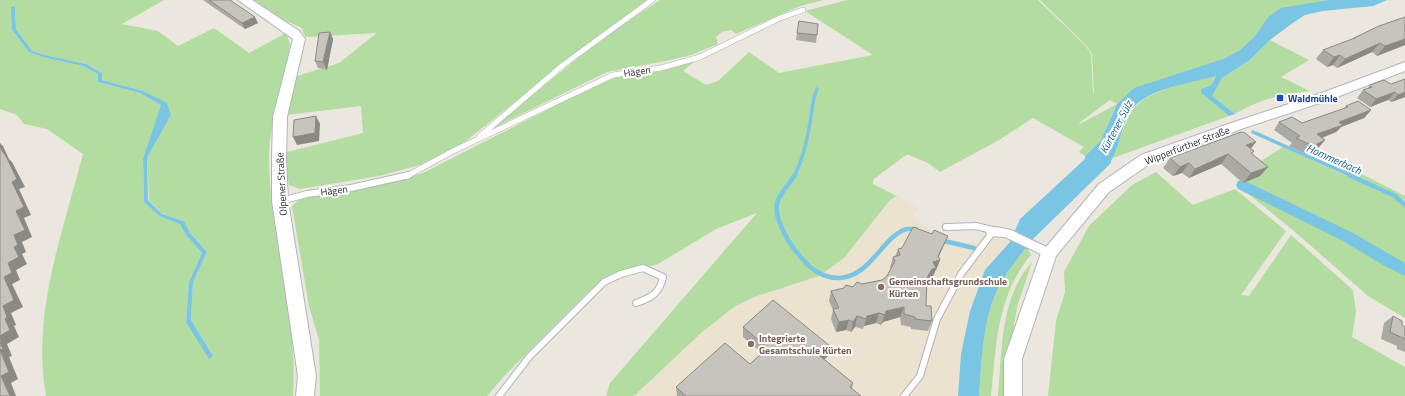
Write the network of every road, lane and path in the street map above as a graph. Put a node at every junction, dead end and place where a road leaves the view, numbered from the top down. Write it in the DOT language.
graph roads {
  1 [pos="244,0"];
  2 [pos="652,0"];
  3 [pos="803,10"];
  4 [pos="1405,66"];
  5 [pos="474,141"];
  6 [pos="280,201"];
  7 [pos="946,227"];
  8 [pos="998,233"];
  9 [pos="1043,251"];
  10 [pos="636,303"];
  11 [pos="305,396"];
  12 [pos="500,396"];
  13 [pos="904,396"];
  14 [pos="1013,396"];
  1 -- 6 [label="main road, Olpener Straße"];
  2 -- 5 [label="lane, Hägen"];
  3 -- 5 [label="lane, Hägen"];
  4 -- 9 [label="main road, Wipperfürther Straße"];
  5 -- 6 [label="lane, Hägen"];
  6 -- 11 [label="main road, Olpener Straße"];
  7 -- 8 [label="lane"];
  8 -- 9 [label="street"];
  8 -- 13 [label="lane"];
  9 -- 14 [label="main road, Wipperfürther Straße"];
  10 -- 12 [label="lane"];
}
